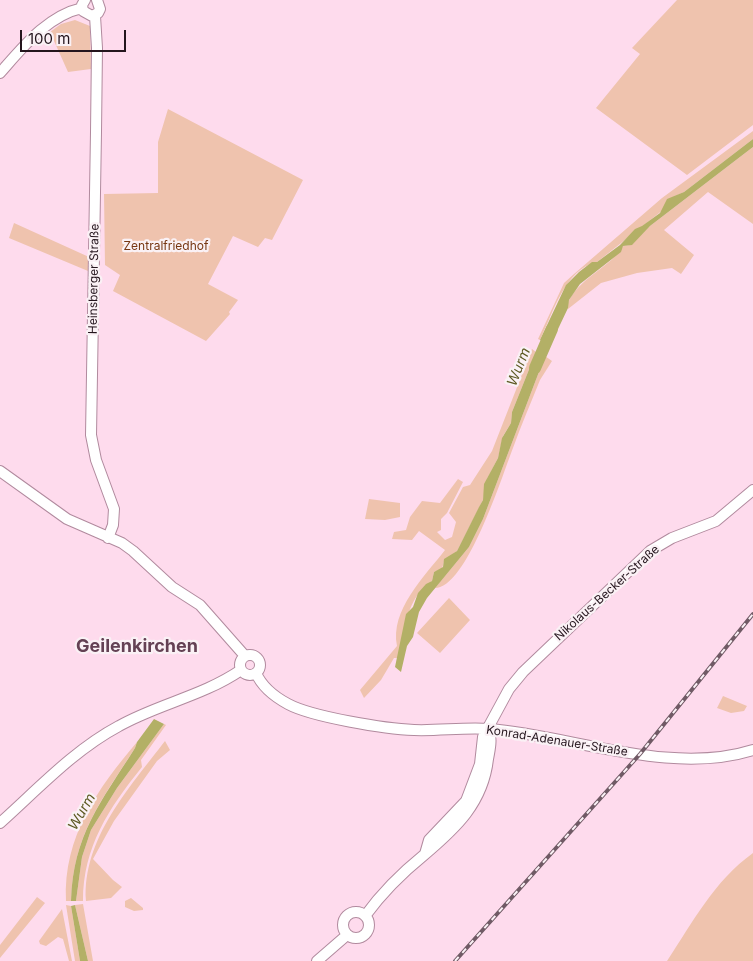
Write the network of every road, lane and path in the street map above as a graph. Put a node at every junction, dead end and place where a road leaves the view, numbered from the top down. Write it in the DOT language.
graph roads {
  1 [pos="97,0"];
  2 [pos="84,4"];
  3 [pos="95,16"];
  4 [pos="0,73"];
  5 [pos="0,471"];
  6 [pos="753,490"];
  7 [pos="108,538"];
  8 [pos="246,656"];
  9 [pos="241,670"];
  10 [pos="256,673"];
  11 [pos="489,729"];
  12 [pos="753,750"];
  13 [pos="0,823"];
  14 [pos="365,916"];
  15 [pos="347,935"];
  16 [pos="318,961"];
  1 -- 3 [label="street, Heinsberger Straße"];
  2 -- 3 [label="street"];
  2 -- 4 [label="street"];
  3 -- 7 [label="street, Heinsberger Straße"];
  5 -- 7 [label="street"];
  6 -- 11 [label="street, Nikolaus-Becker-Straße"];
  7 -- 8 [label="street"];
  8 -- 9 [label="street"];
  8 -- 10 [label="street"];
  9 -- 10 [label="street"];
  9 -- 13 [label="street"];
  10 -- 11 [label="street, Konrad-Adenauer-Straße"];
  11 -- 12 [label="street, Konrad-Adenauer-Straße"];
  11 -- 14 [label="street"];
  14 -- 15 [label="street"];
  14 -- 15 [label="street"];
  15 -- 16 [label="street"];
}
